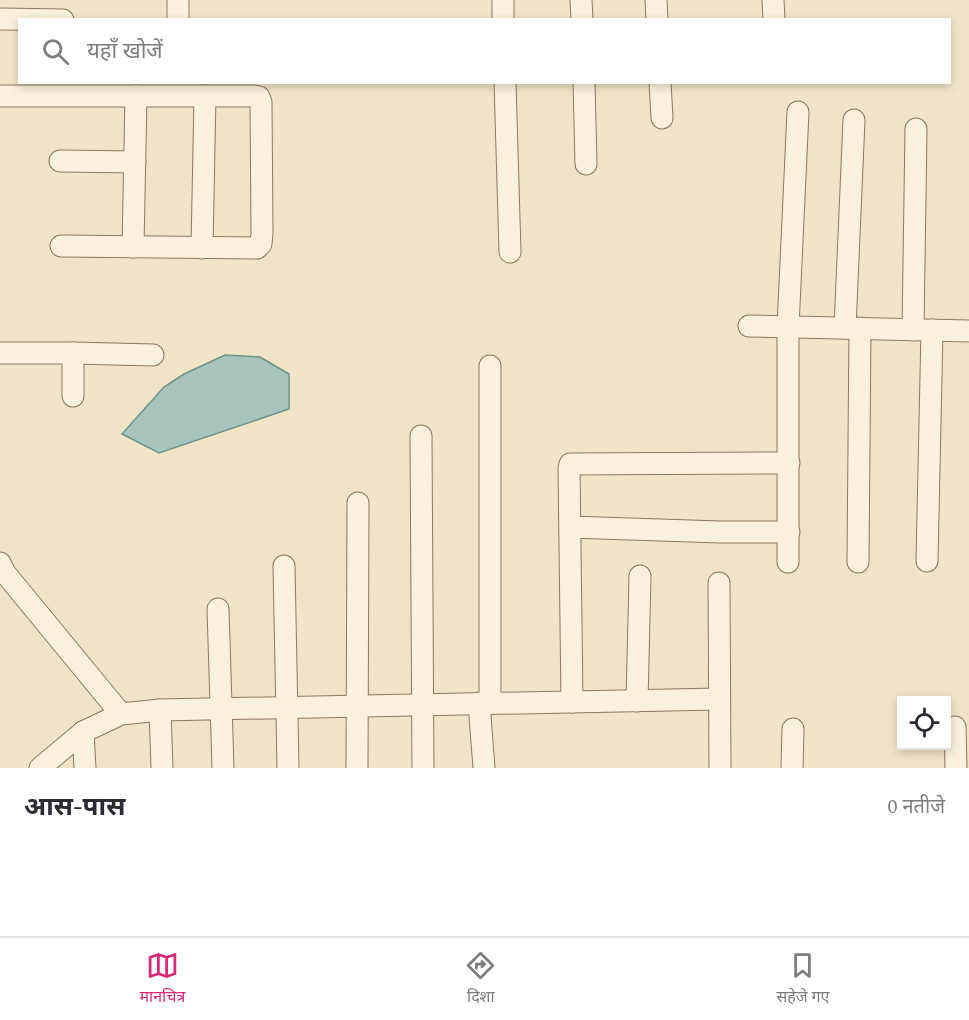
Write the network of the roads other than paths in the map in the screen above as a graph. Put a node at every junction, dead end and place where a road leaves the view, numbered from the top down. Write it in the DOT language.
graph roads {
  1 [pos="178,0"];
  2 [pos="503,0"];
  3 [pos="581,0"];
  4 [pos="656,0"];
  5 [pos="773,0"];
  6 [pos="178,18"];
  7 [pos="503,18"];
  8 [pos="582,18"];
  9 [pos="657,18"];
  10 [pos="774,18"];
  11 [pos="0,19"];
  12 [pos="18,19"];
  13 [pos="505,84"];
  14 [pos="584,84"];
  15 [pos="660,84"];
  16 [pos="0,96"];
  17 [pos="136,96"];
  18 [pos="205,96"];
  19 [pos="798,112"];
  20 [pos="662,118"];
  21 [pos="854,120"];
  22 [pos="916,129"];
  23 [pos="60,161"];
  24 [pos="135,162"];
  25 [pos="586,164"];
  26 [pos="61,246"];
  27 [pos="134,247"];
  28 [pos="202,248"];
  29 [pos="510,252"];
  30 [pos="750,326"];
  31 [pos="788,327"];
  32 [pos="853,328"];
  33 [pos="922,330"];
  34 [pos="969,331"];
  35 [pos="0,353"];
  36 [pos="73,353"];
  37 [pos="153,355"];
  38 [pos="490,366"];
  39 [pos="73,396"];
  40 [pos="421,436"];
  41 [pos="789,463"];
  42 [pos="358,503"];
  43 [pos="570,527"];
  44 [pos="789,532"];
  45 [pos="927,561"];
  46 [pos="788,562"];
  47 [pos="858,562"];
  48 [pos="0,563"];
  49 [pos="284,566"];
  50 [pos="640,576"];
  51 [pos="719,583"];
  52 [pos="218,609"];
  53 [pos="719,699"];
  54 [pos="638,700"];
  55 [pos="572,702"];
  56 [pos="484,704"];
  57 [pos="422,705"];
  58 [pos="357,706"];
  59 [pos="287,707"];
  60 [pos="221,709"];
  61 [pos="160,710"];
  62 [pos="121,714"];
  63 [pos="955,727"];
  64 [pos="793,729"];
  65 [pos="83,732"];
  66 [pos="40,768"];
  67 [pos="85,768"];
  68 [pos="162,768"];
  69 [pos="224,768"];
  70 [pos="288,768"];
  71 [pos="357,768"];
  72 [pos="423,768"];
  73 [pos="484,768"];
  74 [pos="720,768"];
  75 [pos="792,768"];
  76 [pos="956,768"];
  1 -- 6 [label="street"];
  2 -- 7 [label="street"];
  3 -- 8 [label="street"];
  4 -- 9 [label="street"];
  5 -- 10 [label="street"];
  11 -- 12 [label="street"];
  13 -- 29 [label="street"];
  14 -- 25 [label="street"];
  15 -- 20 [label="street"];
  16 -- 17 [label="street"];
  17 -- 18 [label="street"];
  17 -- 24 [label="street"];
  18 -- 28 [label="street"];
  18 -- 28 [label="street"];
  19 -- 31 [label="street"];
  21 -- 32 [label="street"];
  22 -- 33 [label="street"];
  23 -- 24 [label="street"];
  24 -- 27 [label="street"];
  26 -- 27 [label="street"];
  27 -- 28 [label="street"];
  30 -- 31 [label="street"];
  31 -- 32 [label="street"];
  31 -- 41 [label="street"];
  32 -- 33 [label="street"];
  32 -- 47 [label="street"];
  33 -- 34 [label="street"];
  33 -- 45 [label="street"];
  35 -- 36 [label="street"];
  36 -- 37 [label="street"];
  36 -- 39 [label="street"];
  38 -- 56 [label="street"];
  40 -- 57 [label="street"];
  41 -- 43 [label="street"];
  41 -- 44 [label="street"];
  42 -- 58 [label="street"];
  43 -- 44 [label="street"];
  43 -- 55 [label="street"];
  44 -- 46 [label="street"];
  48 -- 62 [label="street"];
  49 -- 59 [label="street"];
  50 -- 54 [label="street"];
  51 -- 53 [label="street"];
  52 -- 60 [label="street"];
  53 -- 54 [label="street"];
  53 -- 74 [label="street"];
  54 -- 55 [label="street"];
  55 -- 56 [label="street"];
  56 -- 57 [label="street"];
  56 -- 73 [label="street"];
  57 -- 58 [label="street"];
  57 -- 72 [label="street"];
  58 -- 59 [label="street"];
  58 -- 71 [label="street"];
  59 -- 60 [label="street"];
  59 -- 70 [label="street"];
  60 -- 61 [label="street"];
  60 -- 69 [label="street"];
  61 -- 62 [label="street"];
  61 -- 68 [label="street"];
  62 -- 65 [label="street"];
  63 -- 76 [label="street"];
  64 -- 75 [label="street"];
  65 -- 66 [label="street"];
  65 -- 67 [label="street"];
}
